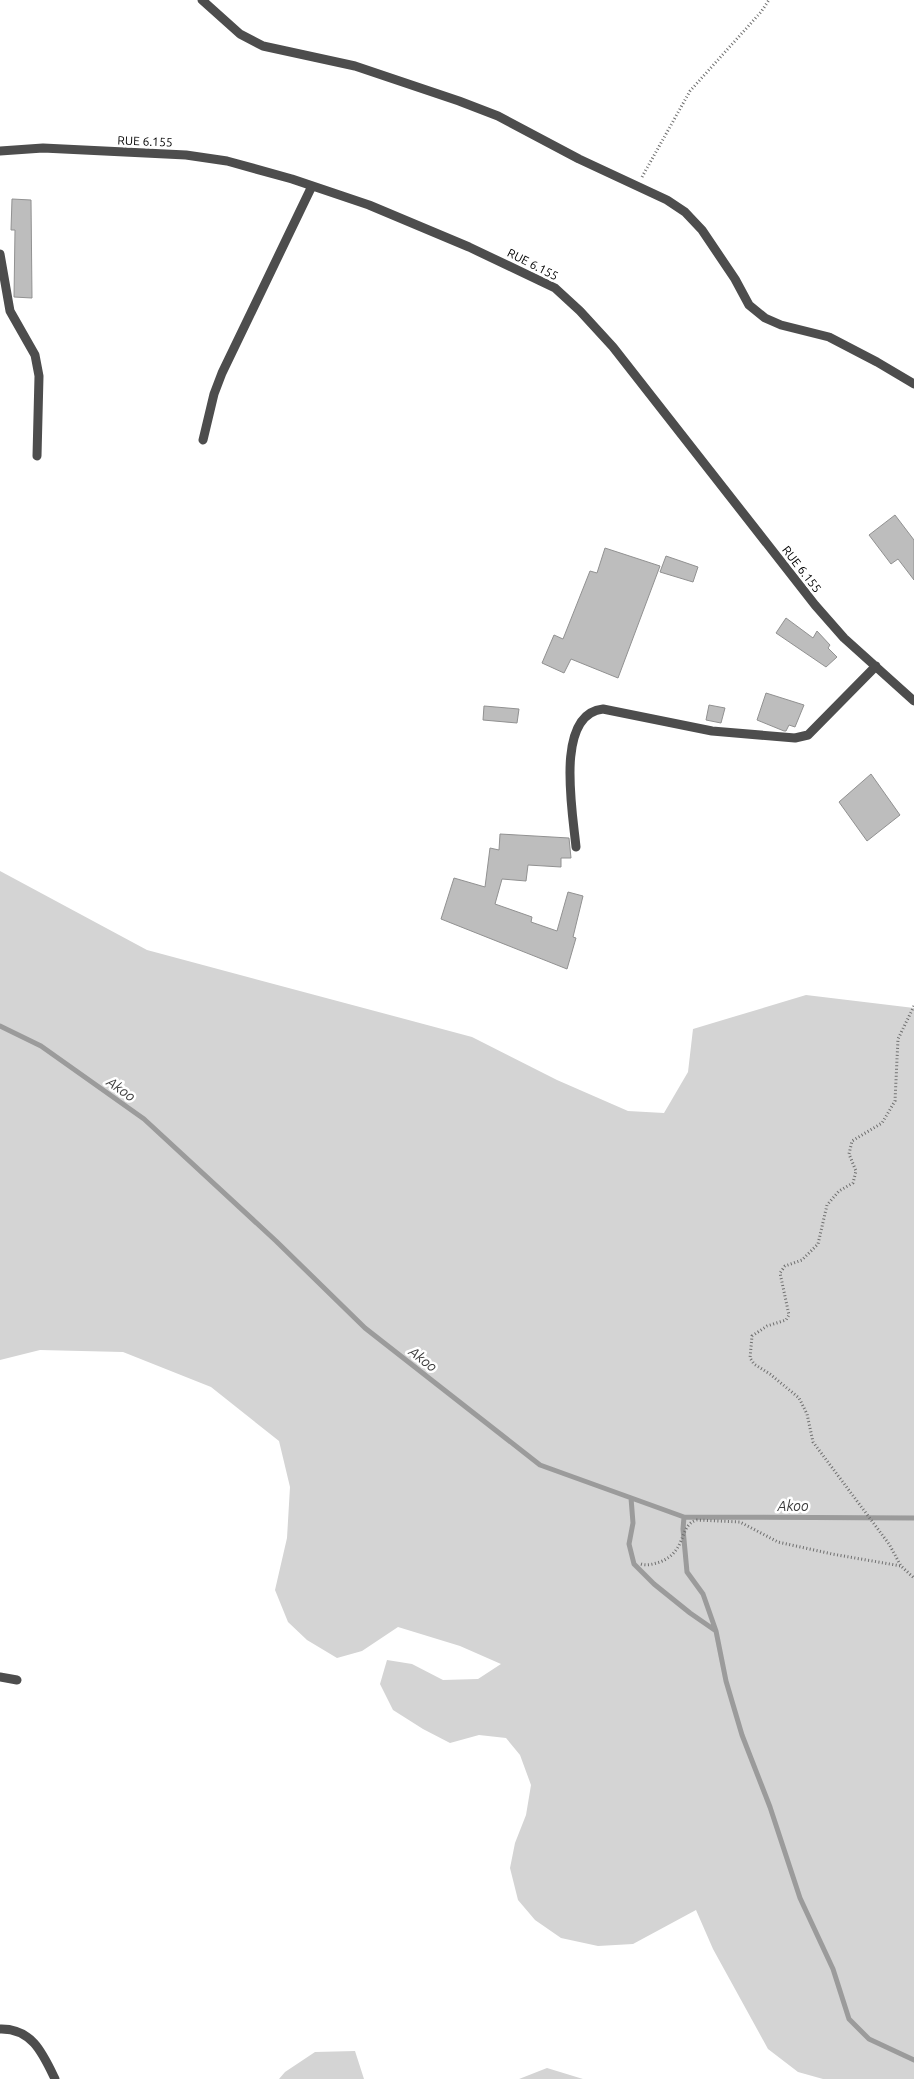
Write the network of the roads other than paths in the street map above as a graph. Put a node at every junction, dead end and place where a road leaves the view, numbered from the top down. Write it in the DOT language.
graph roads {
  1 [pos="202,0"];
  2 [pos="0,151"];
  3 [pos="312,186"];
  4 [pos="0,254"];
  5 [pos="914,384"];
  6 [pos="203,440"];
  7 [pos="37,456"];
  8 [pos="876,666"];
  9 [pos="914,701"];
  10 [pos="576,848"];
  11 [pos="0,1677"];
  12 [pos="17,1680"];
  13 [pos="2,2028"];
  14 [pos="55,2079"];
  1 -- 5 [label="street"];
  2 -- 3 [label="street, RUE 6.155"];
  3 -- 6 [label="street"];
  3 -- 8 [label="street, RUE 6.155"];
  4 -- 7 [label="street"];
  8 -- 9 [label="street, RUE 6.155"];
  8 -- 10 [label="street"];
  11 -- 12 [label="street"];
  13 -- 14 [label="street"];
}
